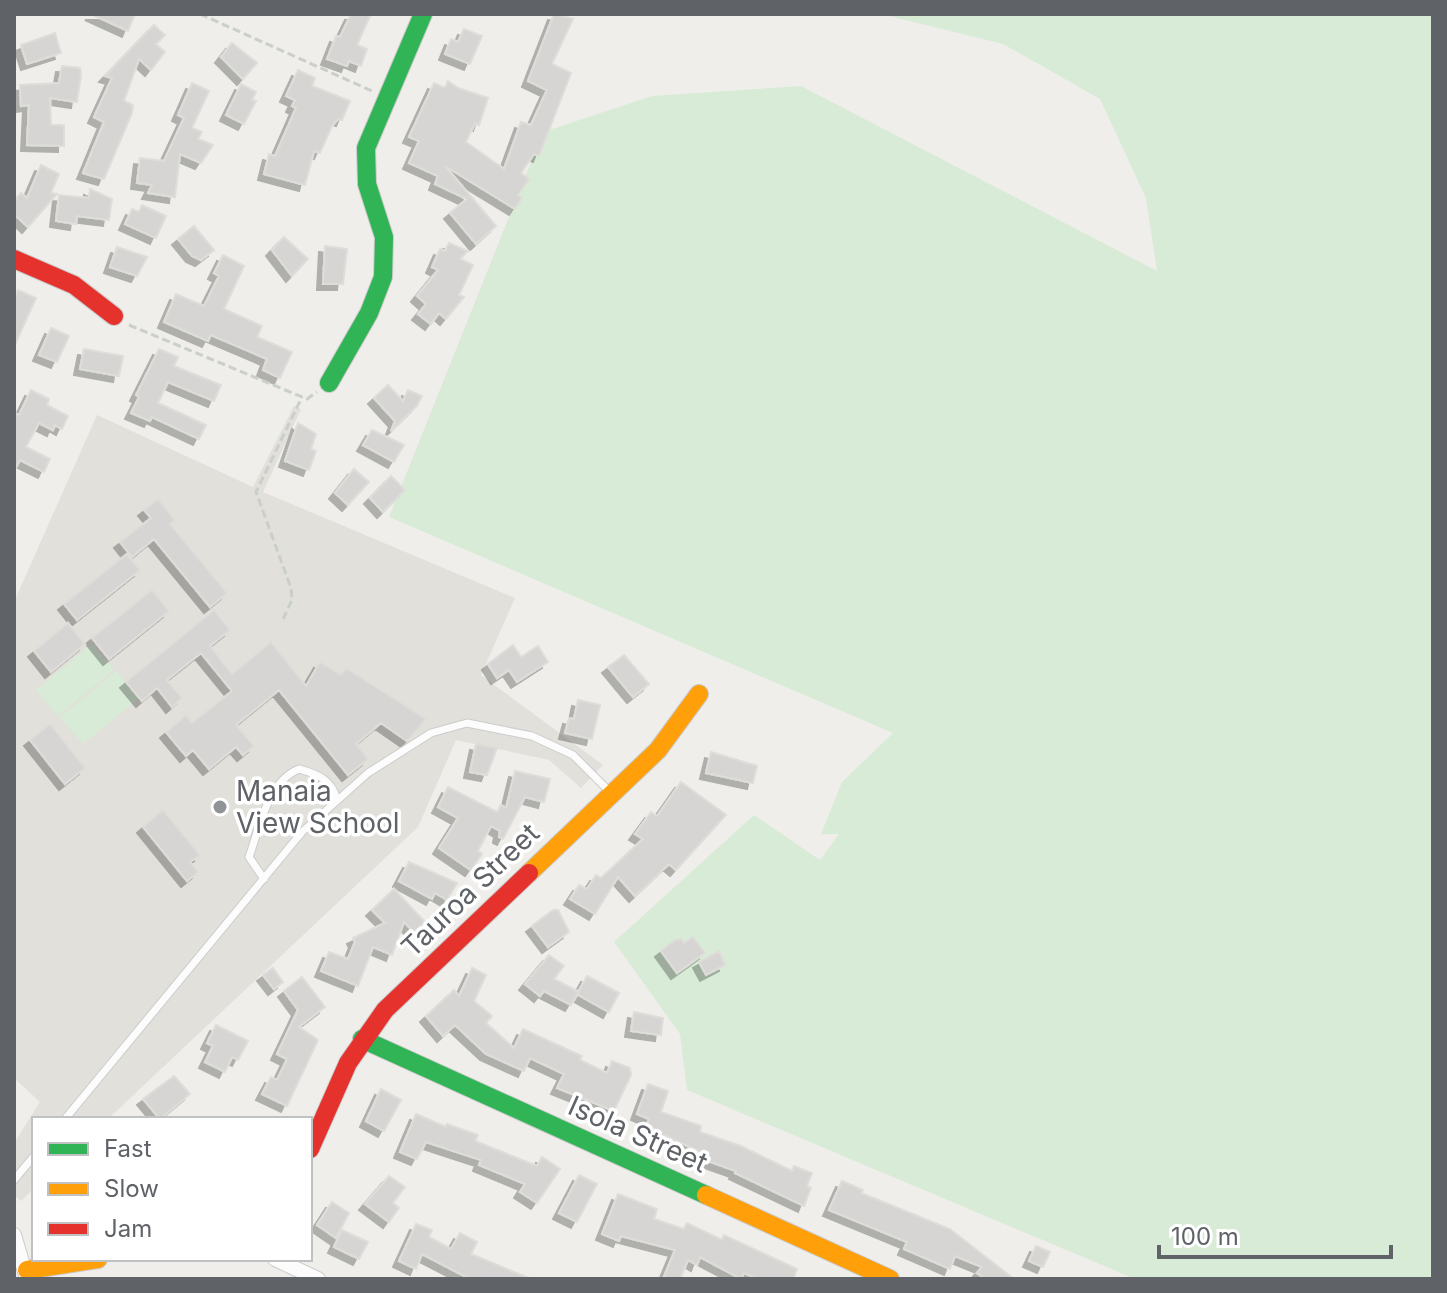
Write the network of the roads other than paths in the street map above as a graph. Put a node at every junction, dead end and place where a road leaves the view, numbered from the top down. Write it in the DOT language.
graph roads {
  1 [pos="423,14"];
  2 [pos="14,259"];
  3 [pos="114,316"];
  4 [pos="329,383"];
  5 [pos="699,694"];
  6 [pos="611,793"];
  7 [pos="337,800"];
  8 [pos="264,879"];
  9 [pos="362,1039"];
  10 [pos="67,1117"];
  11 [pos="312,1145"];
  12 [pos="32,1158"];
  13 [pos="14,1180"];
  14 [pos="14,1235"];
  15 [pos="89,1261"];
  16 [pos="279,1261"];
  17 [pos="27,1275"];
  18 [pos="318,1279"];
  19 [pos="890,1279"];
  1 -- 4 [label="street"];
  2 -- 3 [label="street"];
  5 -- 6 [label="street, Tauroa Street"];
  6 -- 7 [label="lane"];
  6 -- 9 [label="street, Tauroa Street"];
  7 -- 8 [label="lane"];
  7 -- 8 [label="lane"];
  8 -- 10 [label="lane"];
  9 -- 11 [label="street, Tauroa Street"];
  9 -- 19 [label="street, Isola Street"];
  12 -- 13 [label="lane"];
  14 -- 17 [label="street"];
  15 -- 17 [label="street"];
  16 -- 18 [label="street"];
}
